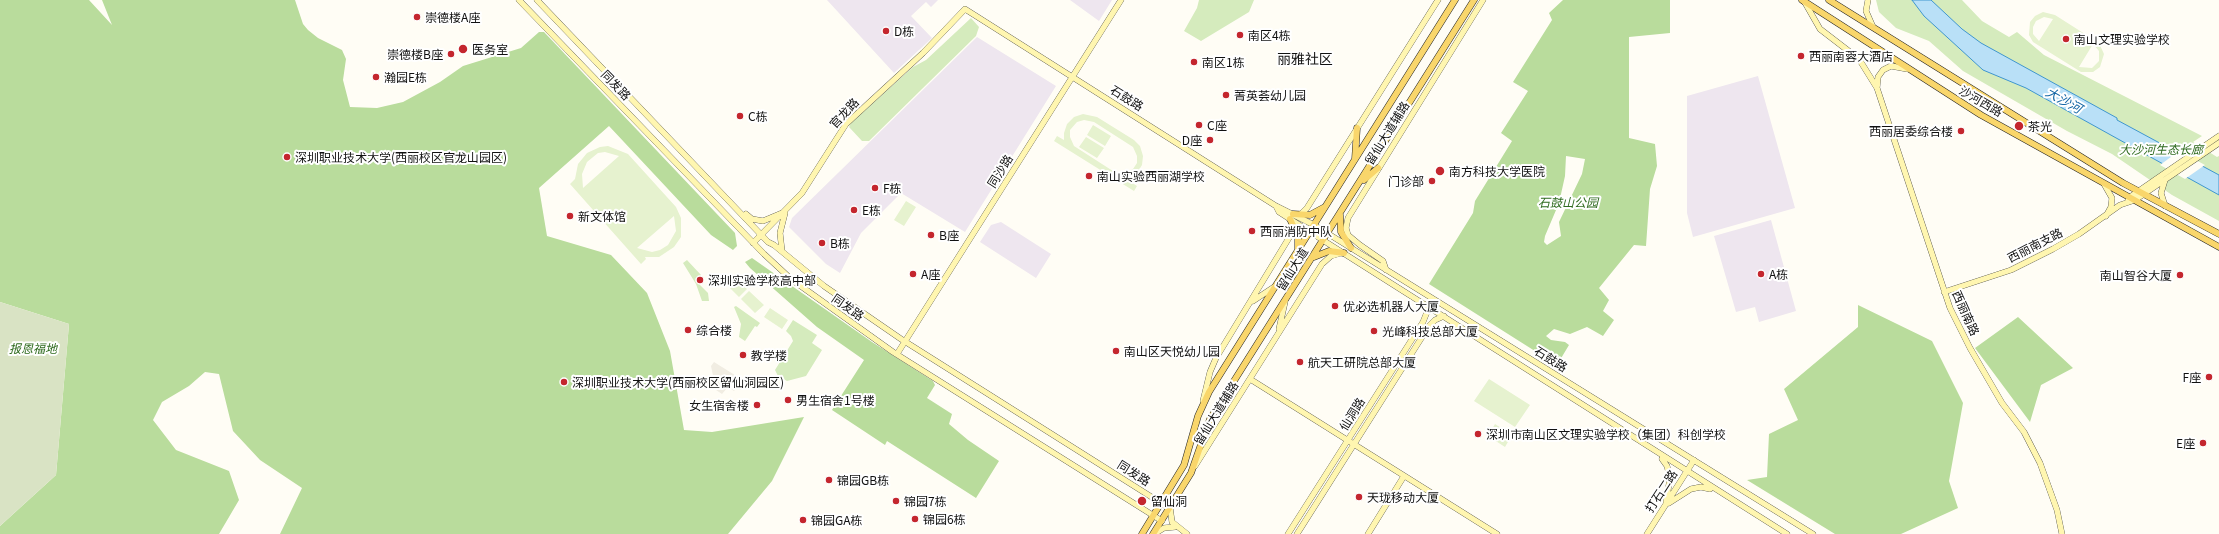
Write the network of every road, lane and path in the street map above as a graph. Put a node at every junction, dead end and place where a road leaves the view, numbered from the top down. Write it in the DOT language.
graph roads {
  1 [pos="519,0"];
  2 [pos="536,0"];
  3 [pos="1121,0"];
  4 [pos="1438,0"];
  5 [pos="1455,0"];
  6 [pos="1474,0"];
  7 [pos="1483,0"];
  8 [pos="1803,0"];
  9 [pos="1829,0"];
  10 [pos="1868,0"];
  11 [pos="965,9"];
  12 [pos="1876,30"];
  13 [pos="1913,71"];
  14 [pos="1073,77"];
  15 [pos="1877,88"];
  16 [pos="1357,128"];
  17 [pos="2219,136"];
  18 [pos="2219,144"];
  19 [pos="1355,160"];
  20 [pos="1378,168"];
  21 [pos="2167,178"];
  22 [pos="2100,179"];
  23 [pos="1359,184"];
  24 [pos="2141,192"];
  25 [pos="2131,199"];
  26 [pos="1327,204"];
  27 [pos="733,205"];
  28 [pos="2166,206"];
  29 [pos="1342,210"];
  30 [pos="786,211"];
  31 [pos="1294,216"];
  32 [pos="2105,217"];
  33 [pos="1314,224"];
  34 [pos="1296,228"];
  35 [pos="1310,231"];
  36 [pos="1328,233"];
  37 [pos="2219,234"];
  38 [pos="761,235"];
  39 [pos="1324,240"];
  40 [pos="753,243"];
  41 [pos="2219,247"];
  42 [pos="1351,248"];
  43 [pos="1296,253"];
  44 [pos="1344,253"];
  45 [pos="785,255"];
  46 [pos="1309,263"];
  47 [pos="1386,270"];
  48 [pos="1276,284"];
  49 [pos="1944,292"];
  50 [pos="1288,295"];
  51 [pos="1423,304"];
  52 [pos="1249,306"];
  53 [pos="1444,316"];
  54 [pos="1276,337"];
  55 [pos="905,341"];
  56 [pos="897,354"];
  57 [pos="1250,379"];
  58 [pos="1201,410"];
  59 [pos="1348,441"];
  60 [pos="1354,444"];
  61 [pos="1656,453"];
  62 [pos="1694,460"];
  63 [pos="1687,472"];
  64 [pos="1404,476"];
  65 [pos="1187,480"];
  66 [pos="1717,491"];
  67 [pos="1161,503"];
  68 [pos="1665,505"];
  69 [pos="1170,508"];
  70 [pos="1154,516"];
  71 [pos="1162,521"];
  72 [pos="1175,527"];
  73 [pos="1142,534"];
  74 [pos="1154,534"];
  75 [pos="1187,534"];
  76 [pos="1288,534"];
  77 [pos="1297,534"];
  78 [pos="1368,534"];
  79 [pos="1497,534"];
  80 [pos="1647,534"];
  81 [pos="1787,534"];
  82 [pos="1813,534"];
  83 [pos="2062,534"];
  1 -- 40 [label="main road, 同发路"];
  2 -- 27 [label="main road, 同发路"];
  3 -- 14 [label="main road, 同沙路"];
  4 -- 16 [label="main road"];
  5 -- 19 [label="main road, 留仙大道"];
  6 -- 23 [label="main road, 留仙大道"];
  7 -- 20 [label="main road, 留仙大道辅路"];
  8 -- 13 [label="main road, 沙河西路"];
  8 -- 15 [label="main road, 西丽南路"];
  9 -- 12 [label="main road, 沙河西路"];
  10 -- 12 [label="main road"];
  11 -- 14 [label="main road, 石鼓路"];
  11 -- 30 [label="main road, 官龙路"];
  12 -- 24 [label="main road, 沙河西路"];
  13 -- 15 [label="main road"];
  13 -- 22 [label="main road, 沙河西路"];
  14 -- 31 [label="main road, 石鼓路"];
  14 -- 55 [label="main road, 同沙路"];
  15 -- 49 [label="main road, 西丽南路"];
  16 -- 19 [label="main road"];
  16 -- 31 [label="main road"];
  17 -- 24 [label="main road"];
  18 -- 21 [label="main road"];
  19 -- 26 [label="main road, 留仙大道"];
  20 -- 23 [label="main road"];
  20 -- 47 [label="main road, 留仙大道辅路"];
  21 -- 24 [label="main road"];
  21 -- 28 [label="main road"];
  22 -- 25 [label="main road, 沙河西路"];
  22 -- 32 [label="main road"];
  23 -- 29 [label="main road, 留仙大道"];
  24 -- 25 [label="main road, 西丽南支路"];
  24 -- 28 [label="main road, 沙河西路"];
  25 -- 32 [label="main road, 西丽南支路"];
  25 -- 41 [label="main road, 沙河西路"];
  26 -- 31 [label="main road"];
  26 -- 33 [label="main road, 留仙大道"];
  27 -- 30 [label="main road"];
  27 -- 38 [label="main road, 同发路"];
  28 -- 37 [label="main road, 沙河西路"];
  29 -- 36 [label="main road, 留仙大道"];
  29 -- 42 [label="main road"];
  30 -- 38 [label="main road, 官龙路"];
  30 -- 45 [label="main road"];
  31 -- 33 [label="main road, 石鼓路"];
  31 -- 34 [label="main road"];
  31 -- 35 [label="main road, 石鼓路"];
  32 -- 49 [label="main road, 西丽南支路"];
  33 -- 35 [label="main road, 留仙大道"];
  33 -- 36 [label="main road, 石鼓路"];
  34 -- 43 [label="main road"];
  34 -- 52 [label="main road, 留仙大道辅路"];
  35 -- 39 [label="main road, 石鼓路"];
  35 -- 43 [label="main road, 留仙大道"];
  36 -- 39 [label="main road, 留仙大道"];
  36 -- 42 [label="main road, 石鼓路"];
  38 -- 40 [label="main road, 官龙路"];
  38 -- 45 [label="main road, 同发路"];
  39 -- 44 [label="main road, 石鼓路"];
  39 -- 46 [label="main road, 留仙大道"];
  40 -- 56 [label="main road, 同发路"];
  42 -- 47 [label="main road, 石鼓路"];
  43 -- 48 [label="main road, 留仙大道"];
  44 -- 46 [label="main road"];
  44 -- 51 [label="main road, 石鼓路"];
  44 -- 54 [label="main road, 留仙大道辅路"];
  45 -- 55 [label="main road, 同发路"];
  46 -- 50 [label="main road, 留仙大道"];
  47 -- 62 [label="main road, 石鼓路"];
  48 -- 52 [label="main road"];
  48 -- 58 [label="main road, 留仙大道"];
  49 -- 83 [label="main road, 西丽南路"];
  50 -- 54 [label="main road"];
  50 -- 65 [label="main road, 留仙大道"];
  51 -- 53 [label="main road, 石鼓路"];
  51 -- 59 [label="main road, 仙洞路"];
  52 -- 58 [label="main road, 留仙大道辅路"];
  53 -- 60 [label="main road, 仙洞路"];
  53 -- 61 [label="main road, 石鼓路"];
  54 -- 57 [label="main road, 留仙大道辅路"];
  55 -- 56 [label="main road, 同沙路"];
  55 -- 67 [label="main road, 同发路"];
  56 -- 70 [label="main road, 同发路"];
  57 -- 59 [label="main road"];
  57 -- 65 [label="main road, 留仙大道辅路"];
  58 -- 67 [label="main road, 留仙大道"];
  59 -- 60 [label="main road"];
  59 -- 76 [label="main road, 仙洞路"];
  60 -- 64 [label="main road"];
  60 -- 77 [label="main road, 仙洞路"];
  61 -- 63 [label="main road, 石鼓路"];
  61 -- 68 [label="main road"];
  62 -- 63 [label="main road, 打石二路"];
  62 -- 82 [label="main road, 石鼓路"];
  63 -- 66 [label="main road, 石鼓路"];
  63 -- 68 [label="main road, 打石二路"];
  64 -- 78 [label="main road"];
  64 -- 79 [label="main road"];
  65 -- 69 [label="main road, 留仙大道"];
  66 -- 68 [label="main road"];
  66 -- 81 [label="main road, 石鼓路"];
  67 -- 69 [label="main road, 同发路"];
  67 -- 70 [label="main road, 留仙大道"];
  68 -- 80 [label="main road, 打石二路"];
  69 -- 71 [label="main road, 留仙大道"];
  69 -- 72 [label="main road"];
  70 -- 71 [label="main road, 同发路"];
  70 -- 73 [label="main road, 留仙大道"];
  71 -- 74 [label="main road, 留仙大道"];
  72 -- 74 [label="main road"];
  72 -- 75 [label="main road"];
}
